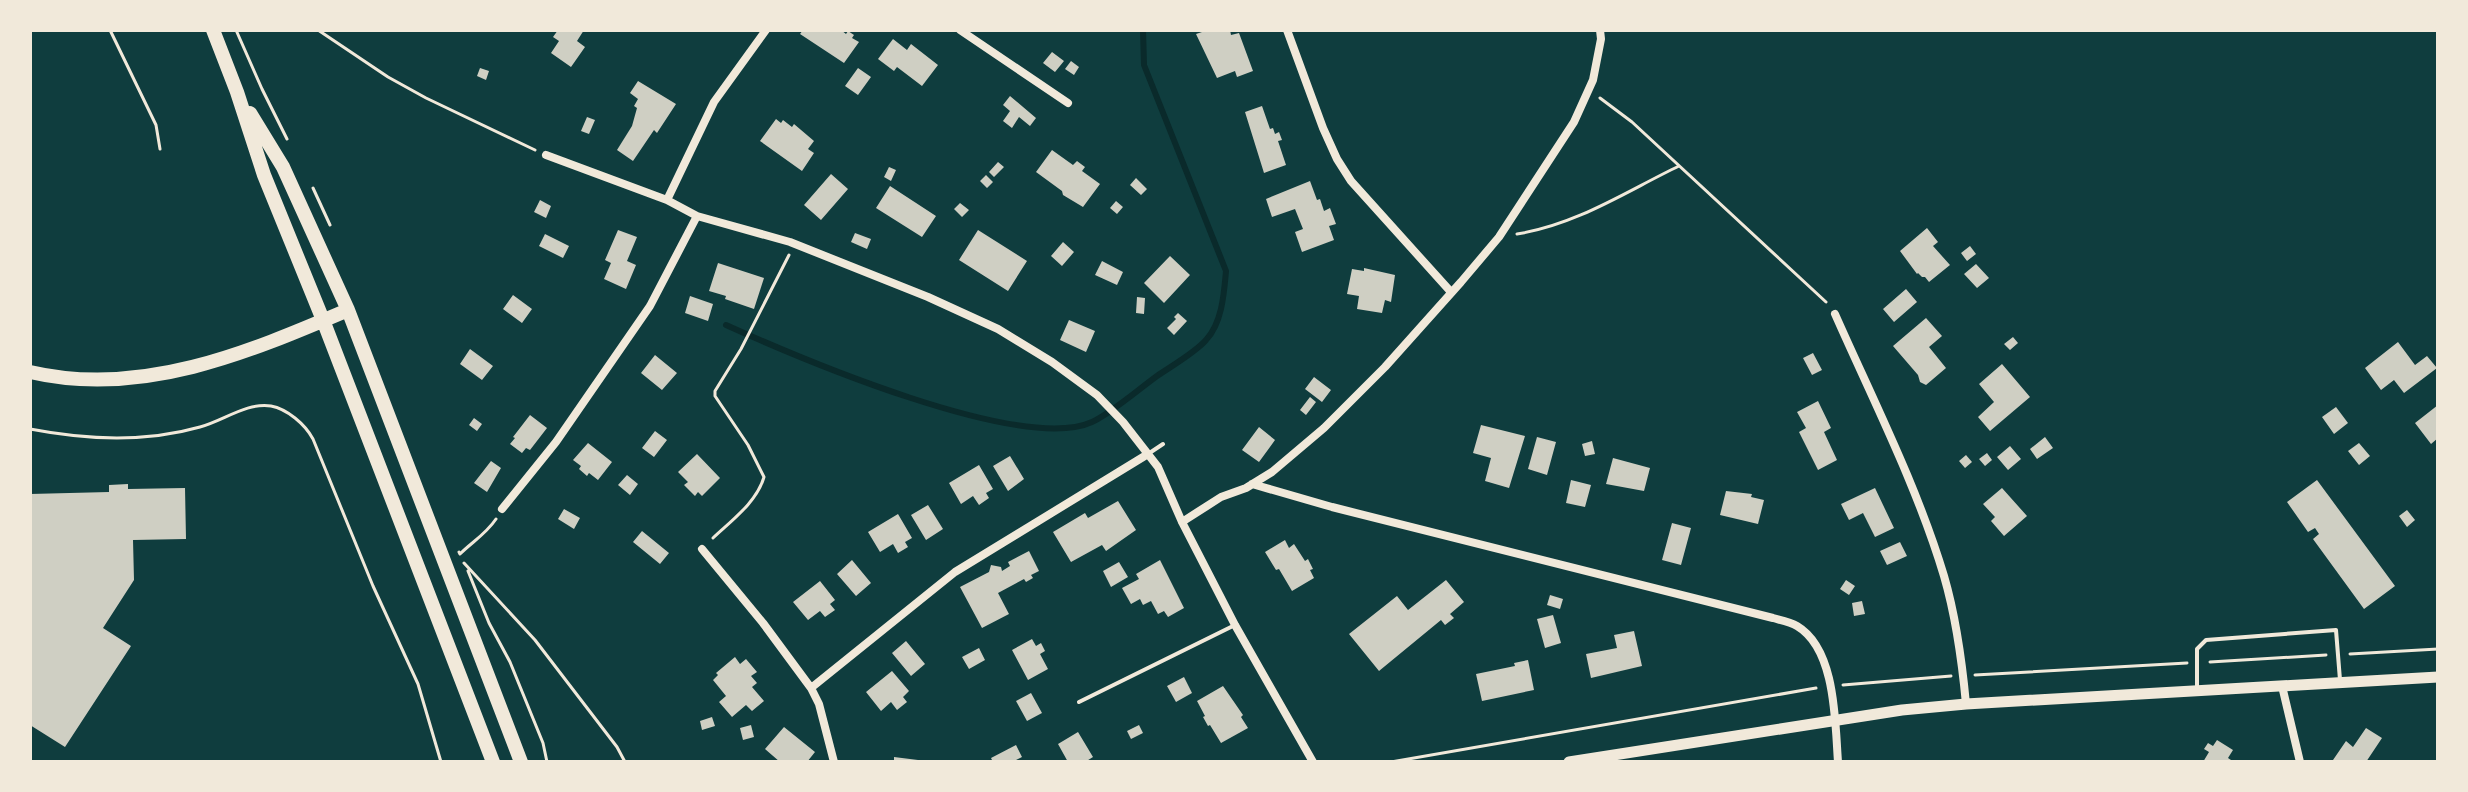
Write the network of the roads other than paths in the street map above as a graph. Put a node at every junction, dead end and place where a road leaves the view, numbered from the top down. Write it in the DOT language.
graph roads {
  1 [pos="213,30"];
  2 [pos="766,30"];
  3 [pos="960,30"];
  4 [pos="1287,30"];
  5 [pos="1600,30"];
  6 [pos="237,92"];
  7 [pos="1068,103"];
  8 [pos="546,155"];
  9 [pos="667,200"];
  10 [pos="697,216"];
  11 [pos="1451,292"];
  12 [pos="348,310"];
  13 [pos="1835,314"];
  14 [pos="323,320"];
  15 [pos="30,372"];
  16 [pos="1163,444"];
  17 [pos="1148,454"];
  18 [pos="1252,484"];
  19 [pos="502,509"];
  20 [pos="1182,522"];
  21 [pos="702,549"];
  22 [pos="1235,625"];
  23 [pos="2438,677"];
  24 [pos="2340,682"];
  25 [pos="2282,686"];
  26 [pos="811,688"];
  27 [pos="2197,691"];
  28 [pos="1079,702"];
  29 [pos="1966,704"];
  30 [pos="1835,722"];
  31 [pos="493,762"];
  32 [pos="521,762"];
  33 [pos="834,762"];
  34 [pos="1313,762"];
  35 [pos="1569,762"];
  36 [pos="1838,762"];
  37 [pos="2300,762"];
  1 -- 6 [label="highway"];
  2 -- 9 [label="street"];
  3 -- 7 [label="street"];
  4 -- 11 [label="street"];
  5 -- 11 [label="street"];
  6 -- 12 [label="highway"];
  6 -- 14 [label="highway"];
  8 -- 9 [label="street"];
  9 -- 10 [label="street"];
  10 -- 17 [label="street"];
  10 -- 19 [label="street"];
  11 -- 18 [label="street"];
  12 -- 14 [label="highway"];
  12 -- 32 [label="highway"];
  13 -- 29 [label="street"];
  14 -- 15 [label="highway"];
  14 -- 31 [label="highway"];
  16 -- 17 [label="lane"];
  17 -- 20 [label="street"];
  17 -- 26 [label="street"];
  18 -- 20 [label="street"];
  18 -- 30 [label="street"];
  20 -- 22 [label="street"];
  21 -- 26 [label="street"];
  22 -- 28 [label="lane"];
  22 -- 34 [label="street"];
  23 -- 24 [label="street"];
  24 -- 25 [label="street"];
  24 -- 27 [label="lane"];
  25 -- 27 [label="street"];
  25 -- 37 [label="street"];
  26 -- 33 [label="street"];
  27 -- 29 [label="street"];
  29 -- 30 [label="street"];
  30 -- 35 [label="street"];
  30 -- 36 [label="street"];
}
